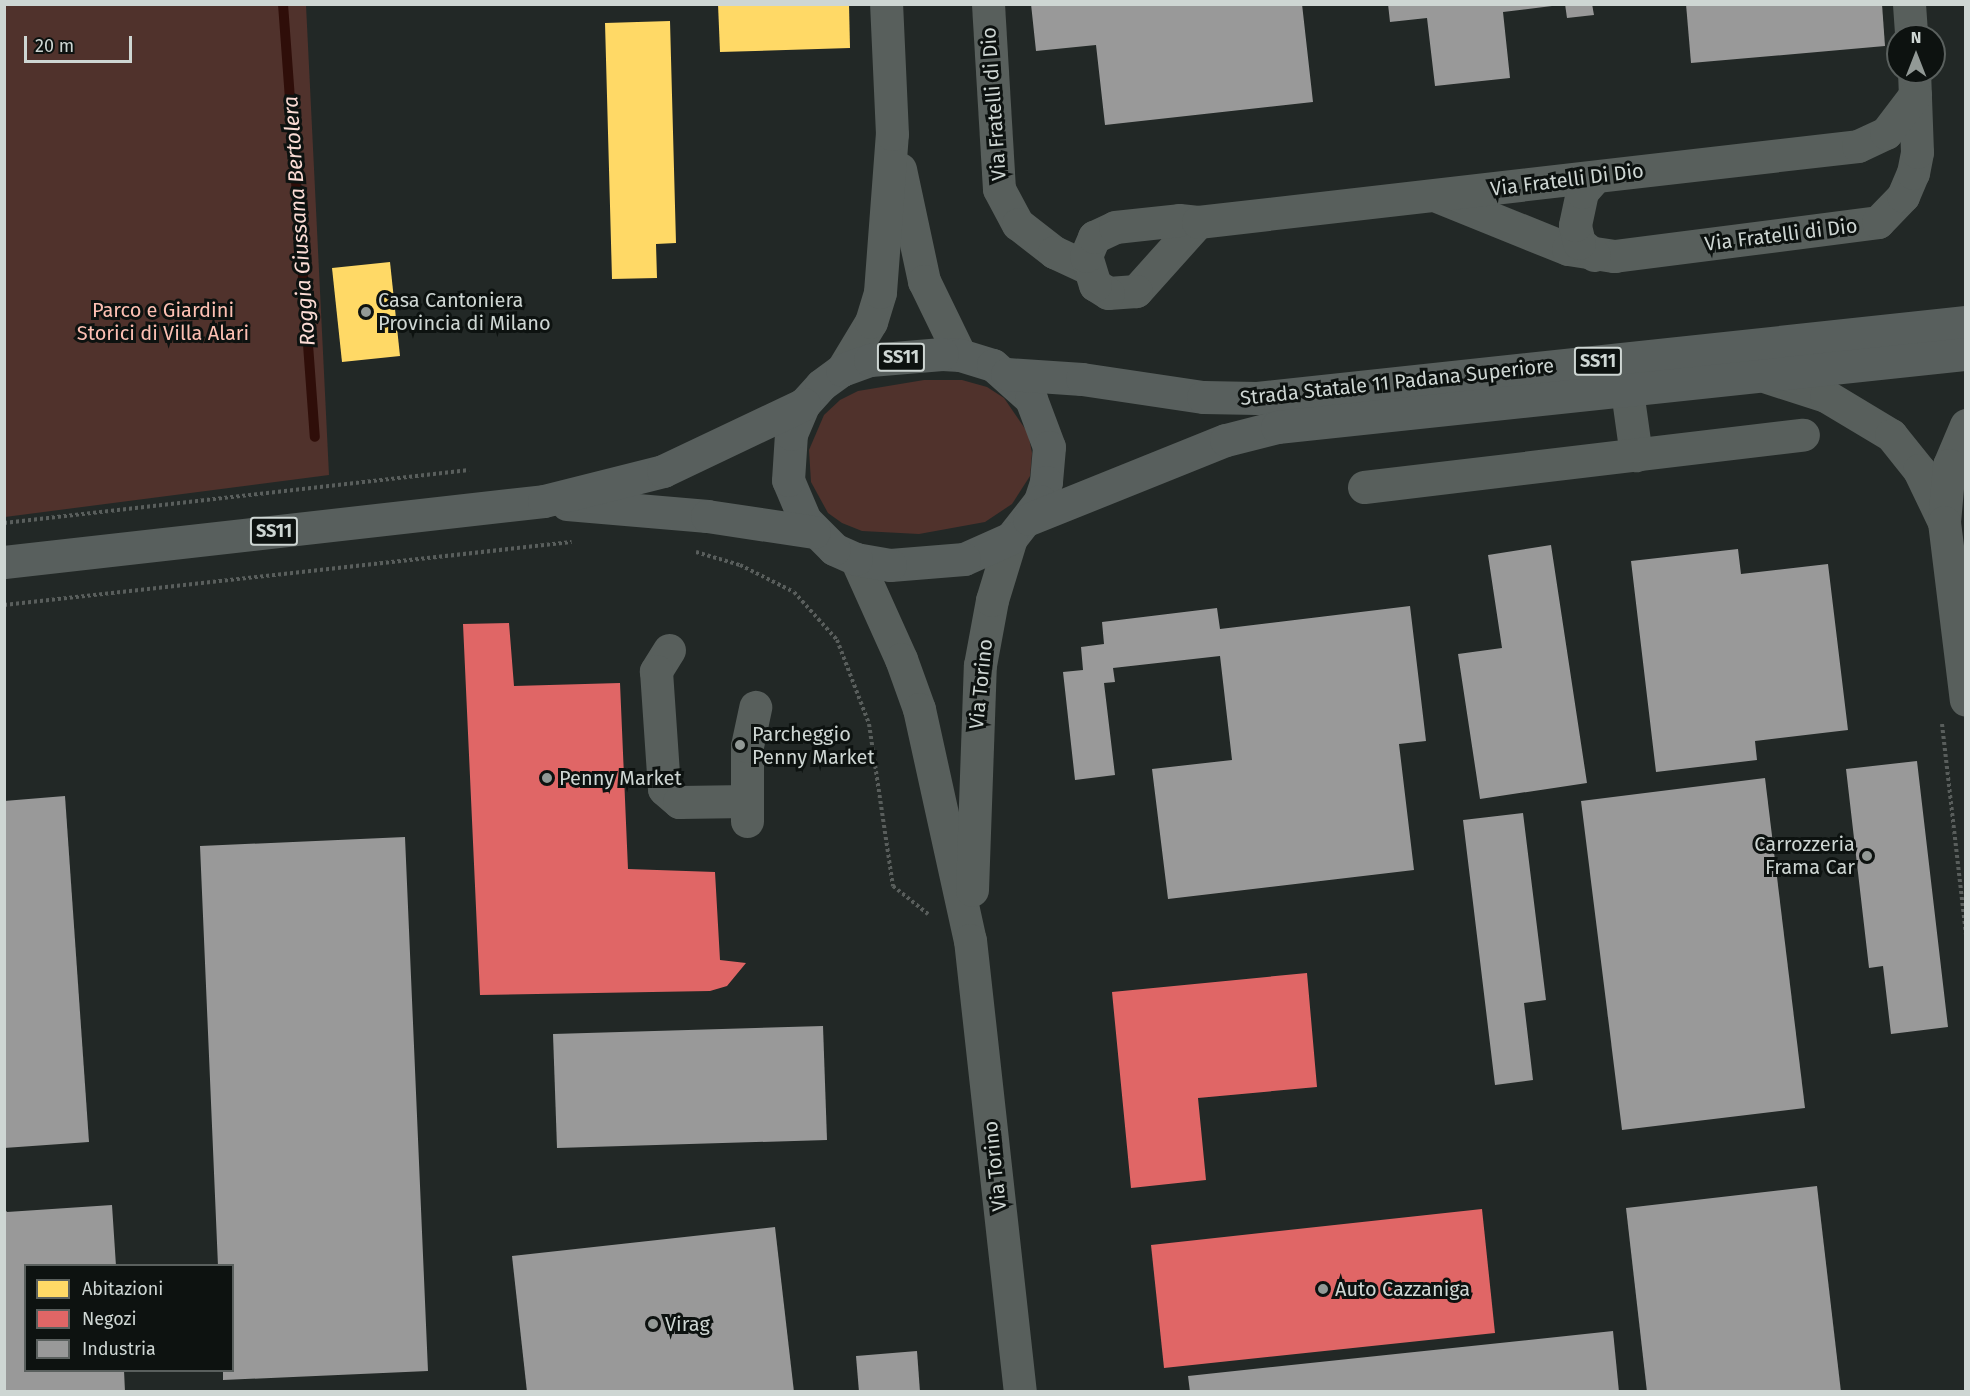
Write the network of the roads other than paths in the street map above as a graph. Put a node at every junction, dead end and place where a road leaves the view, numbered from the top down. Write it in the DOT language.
graph roads {
  1 [pos="886,4"];
  2 [pos="988,4"];
  3 [pos="1909,4"];
  4 [pos="1910,24"];
  5 [pos="1915,84"];
  6 [pos="892,134"];
  7 [pos="1595,177"];
  8 [pos="1435,195"];
  9 [pos="1198,222"];
  10 [pos="1593,255"];
  11 [pos="1088,268"];
  12 [pos="1965,322"];
  13 [pos="1965,354"];
  14 [pos="960,355"];
  15 [pos="842,370"];
  16 [pos="1007,374"];
  17 [pos="1767,377"];
  18 [pos="1627,391"];
  19 [pos="804,404"];
  20 [pos="1965,425"];
  21 [pos="1803,435"];
  22 [pos="1636,455"];
  23 [pos="1364,488"];
  24 [pos="544,501"];
  25 [pos="1944,522"];
  26 [pos="1020,528"];
  27 [pos="814,532"];
  28 [pos="856,559"];
  29 [pos="4,562"];
  30 [pos="669,650"];
  31 [pos="1965,700"];
  32 [pos="755,707"];
  33 [pos="970,940"];
  34 [pos="1020,1392"];
  1 -- 6 [label="street"];
  2 -- 11 [label="street, Via Fratelli di Dio"];
  3 -- 4 [label="street"];
  5 -- 7 [label="street, Via Fratelli Di Dio"];
  5 -- 10 [label="street, Via Fratelli di Dio"];
  6 -- 14 [label="street"];
  6 -- 15 [label="street"];
  7 -- 8 [label="street, Via Fratelli Di Dio"];
  7 -- 10 [label="street, Via Fratelli di Dio"];
  8 -- 9 [label="street, Via Fratelli Di Dio"];
  8 -- 10 [label="street, Via Fratelli di Dio"];
  9 -- 11 [label="street, Via Fratelli Di Dio"];
  9 -- 11 [label="street"];
  12 -- 16 [label="main road, Strada Statale 11 Padana Superiore / SS11"];
  13 -- 17 [label="main road, Strada Statale 11 Padana Superiore / SS11"];
  14 -- 15 [label="main road, Strada Statale 11 Padana Superiore / SS11"];
  14 -- 16 [label="main road, Strada Statale 11 Padana Superiore / SS11"];
  15 -- 19 [label="main road, Strada Statale 11 Padana Superiore / SS11"];
  16 -- 26 [label="main road, Strada Statale 11 Padana Superiore / SS11"];
  17 -- 18 [label="main road, Strada Statale 11 Padana Superiore / SS11"];
  17 -- 25 [label="street"];
  18 -- 22 [label="street"];
  18 -- 26 [label="main road, Strada Statale 11 Padana Superiore / SS11"];
  19 -- 24 [label="main road, Strada Statale 11 Padana Superiore / SS11"];
  19 -- 27 [label="main road, Strada Statale 11 Padana Superiore / SS11"];
  20 -- 25 [label="street"];
  21 -- 22 [label="street"];
  22 -- 23 [label="street"];
  24 -- 27 [label="main road, Strada Statale 11 Padana Superiore / SS11"];
  24 -- 29 [label="main road, Strada Statale 11 Padana Superiore / SS11"];
  25 -- 31 [label="street"];
  26 -- 28 [label="main road, Strada Statale 11 Padana Superiore / SS11"];
  26 -- 33 [label="street, Via Torino"];
  27 -- 28 [label="main road, Strada Statale 11 Padana Superiore / SS11"];
  28 -- 33 [label="street, Via Torino"];
  30 -- 32 [label="street"];
  33 -- 34 [label="street, Via Torino"];
}
